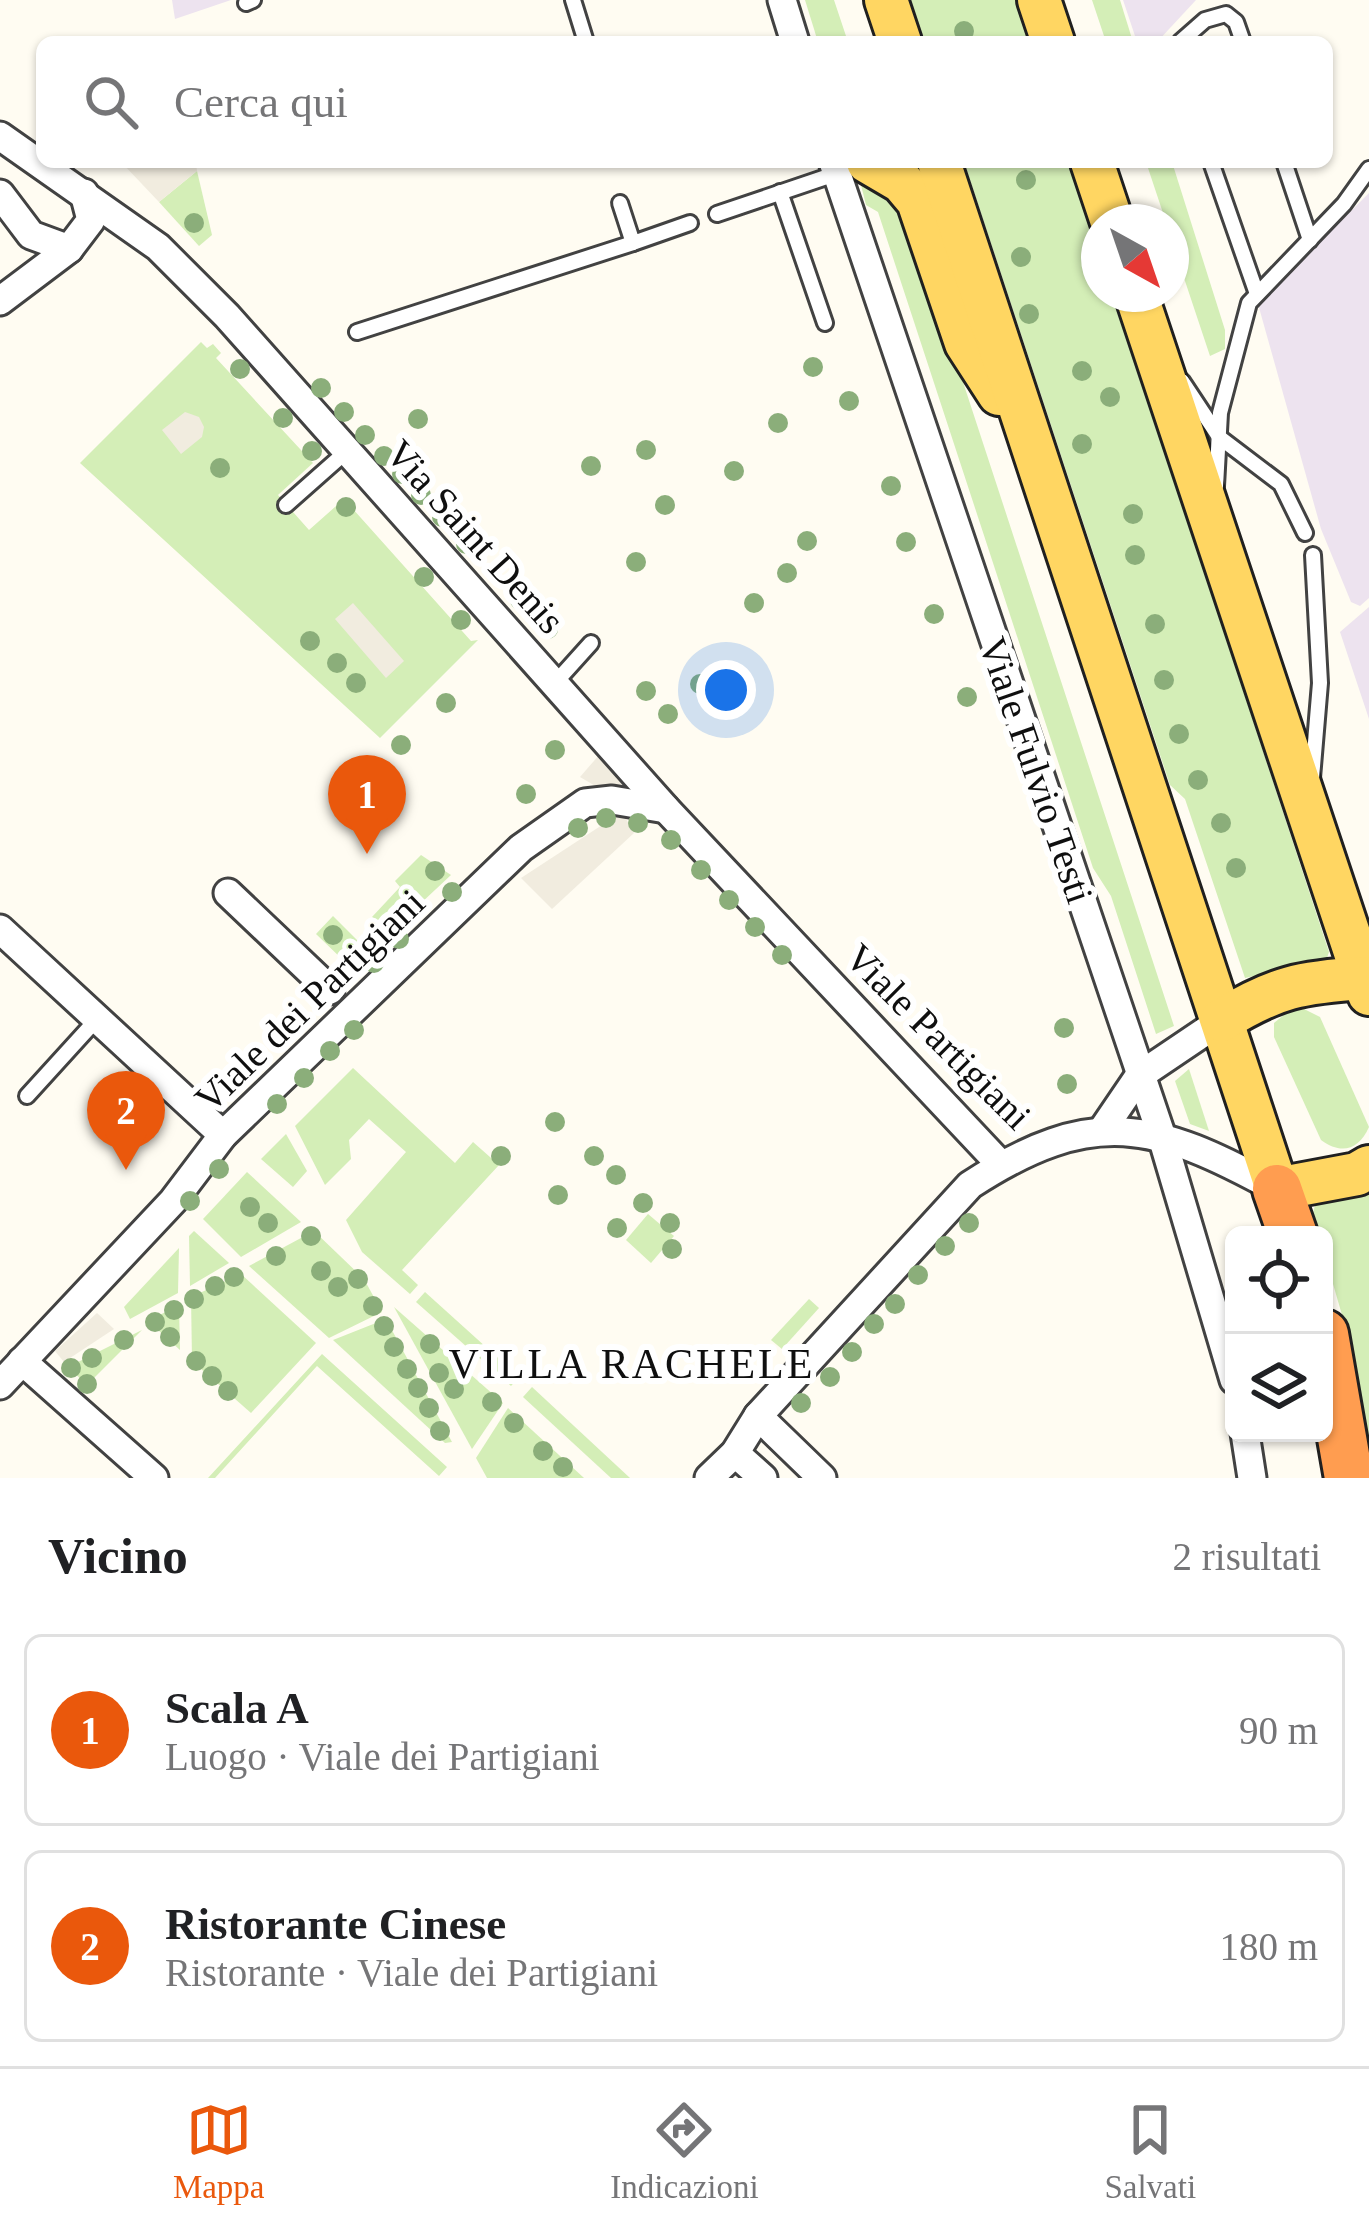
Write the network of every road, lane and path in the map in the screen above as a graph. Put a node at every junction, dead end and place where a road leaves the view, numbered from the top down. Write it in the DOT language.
graph roads {
  1 [pos="573,0"];
  2 [pos="782,0"];
  3 [pos="886,0"];
  4 [pos="1039,0"];
  5 [pos="584,36"];
  6 [pos="793,36"];
  7 [pos="898,36"];
  8 [pos="1051,36"];
  9 [pos="1187,36"];
  10 [pos="1241,36"];
  11 [pos="0,136"];
  12 [pos="36,160"];
  13 [pos="47,168"];
  14 [pos="847,168"];
  15 [pos="854,168"];
  16 [pos="859,168"];
  17 [pos="942,168"];
  18 [pos="1094,168"];
  19 [pos="1213,168"];
  20 [pos="1286,168"];
  21 [pos="1369,169"];
  22 [pos="781,192"];
  23 [pos="84,193"];
  24 [pos="0,194"];
  25 [pos="620,203"];
  26 [pos="1106,204"];
  27 [pos="717,214"];
  28 [pos="690,223"];
  29 [pos="1310,240"];
  30 [pos="633,243"];
  31 [pos="70,249"];
  32 [pos="1257,294"];
  33 [pos="0,301"];
  34 [pos="1142,312"];
  35 [pos="825,322"];
  36 [pos="357,332"];
  37 [pos="1219,437"];
  38 [pos="347,451"];
  39 [pos="1036,451"];
  40 [pos="286,505"];
  41 [pos="1214,527"];
  42 [pos="1305,533"];
  43 [pos="1313,555"];
  44 [pos="591,643"];
  45 [pos="554,683"];
  46 [pos="666,809"];
  47 [pos="1309,813"];
  48 [pos="228,893"];
  49 [pos="0,929"];
  50 [pos="1366,986"];
  51 [pos="330,990"];
  52 [pos="97,1019"];
  53 [pos="1222,1020"];
  54 [pos="1139,1076"];
  55 [pos="27,1096"];
  56 [pos="1103,1129"];
  57 [pos="224,1135"];
  58 [pos="1162,1137"];
  59 [pos="1001,1165"];
  60 [pos="1369,1167"];
  61 [pos="1277,1189"];
  62 [pos="1290,1226"];
  63 [pos="1225,1350"];
  64 [pos="9,1369"];
  65 [pos="1333,1386"];
  66 [pos="758,1416"];
  67 [pos="1246,1442"];
  68 [pos="735,1453"];
  69 [pos="154,1478"];
  70 [pos="710,1478"];
  71 [pos="763,1478"];
  72 [pos="822,1478"];
  73 [pos="1252,1478"];
  74 [pos="1349,1478"];
  1 -- 5 [label="lane"];
  2 -- 6 [label="street"];
  3 -- 7 [label="main road"];
  4 -- 8 [label="main road"];
  9 -- 10 [label="lane"];
  11 -- 12 [label="street, Via Saint Denis"];
  13 -- 23 [label="street, Via Saint Denis"];
  14 -- 22 [label="lane"];
  15 -- 54 [label="street, Viale Fulvio Testi"];
  16 -- 39 [label="main road"];
  17 -- 39 [label="main road"];
  18 -- 26 [label="main road"];
  19 -- 32 [label="lane"];
  20 -- 29 [label="lane"];
  21 -- 29 [label="lane"];
  22 -- 27 [label="lane"];
  22 -- 35 [label="lane"];
  23 -- 31 [label="street"];
  23 -- 38 [label="street, Via Saint Denis"];
  24 -- 31 [label="street"];
  25 -- 30 [label="lane"];
  28 -- 30 [label="lane"];
  29 -- 32 [label="lane"];
  30 -- 36 [label="lane"];
  31 -- 33 [label="street"];
  32 -- 37 [label="lane"];
  34 -- 37 [label="lane"];
  34 -- 41 [label="main road"];
  37 -- 41 [label="lane"];
  37 -- 42 [label="lane"];
  38 -- 40 [label="lane"];
  38 -- 45 [label="street, Via Saint Denis"];
  39 -- 53 [label="main road"];
  41 -- 47 [label="main road"];
  43 -- 47 [label="lane"];
  44 -- 45 [label="lane"];
  45 -- 46 [label="street, Via Saint Denis"];
  46 -- 57 [label="street, Viale dei Partigiani"];
  46 -- 59 [label="street, Viale Partigiani"];
  47 -- 50 [label="main road"];
  48 -- 51 [label="street"];
  49 -- 52 [label="street"];
  50 -- 53 [label="main road"];
  52 -- 55 [label="lane"];
  52 -- 57 [label="street"];
  53 -- 54 [label="street"];
  53 -- 61 [label="main road"];
  54 -- 56 [label="street"];
  54 -- 58 [label="street, Viale Fulvio Testi"];
  56 -- 58 [label="street, Viale Partigiani"];
  56 -- 59 [label="street, Viale Partigiani"];
  57 -- 64 [label="street, Viale dei Partigiani"];
  58 -- 61 [label="street, Viale Partigiani"];
  58 -- 63 [label="street, Viale Fulvio Testi"];
  59 -- 66 [label="street"];
  60 -- 61 [label="main road"];
  61 -- 62 [label="highway"];
  64 -- 69 [label="street"];
  65 -- 74 [label="highway"];
  66 -- 68 [label="street"];
  66 -- 72 [label="street"];
  67 -- 73 [label="street"];
  68 -- 70 [label="street"];
  68 -- 71 [label="street"];
}
